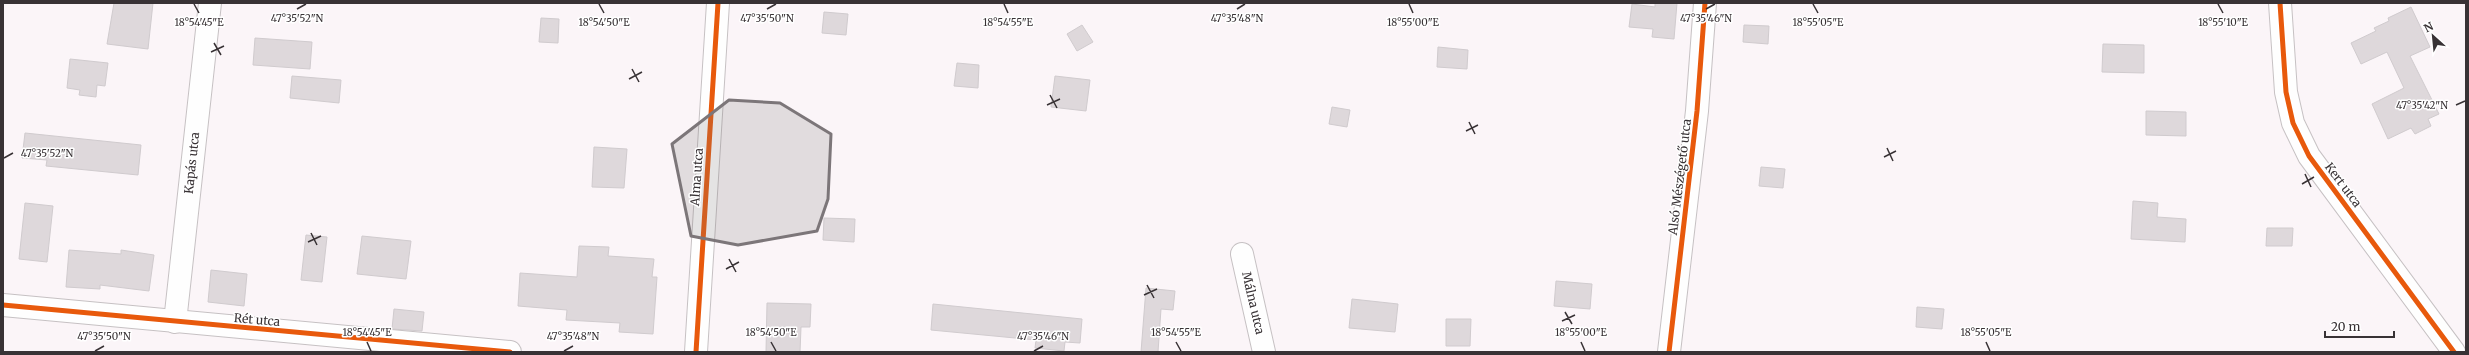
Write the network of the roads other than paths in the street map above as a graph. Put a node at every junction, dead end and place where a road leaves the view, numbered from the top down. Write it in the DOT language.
graph roads {
  1 [pos="210,3"];
  2 [pos="718,3"];
  3 [pos="1705,3"];
  4 [pos="2280,3"];
  5 [pos="1242,254"];
  6 [pos="3,305"];
  7 [pos="175,322"];
  8 [pos="510,352"];
  9 [pos="696,352"];
  10 [pos="1264,352"];
  11 [pos="1669,352"];
  12 [pos="2454,352"];
  1 -- 7 [label="street, Kapás utca"];
  2 -- 9 [label="street, Alma utca"];
  3 -- 11 [label="street, Alsó Mészégető utca"];
  4 -- 12 [label="street, Kert utca"];
  5 -- 10 [label="street, Málna utca"];
  6 -- 7 [label="street, Rét utca"];
  7 -- 8 [label="street, Rét utca"];
}
